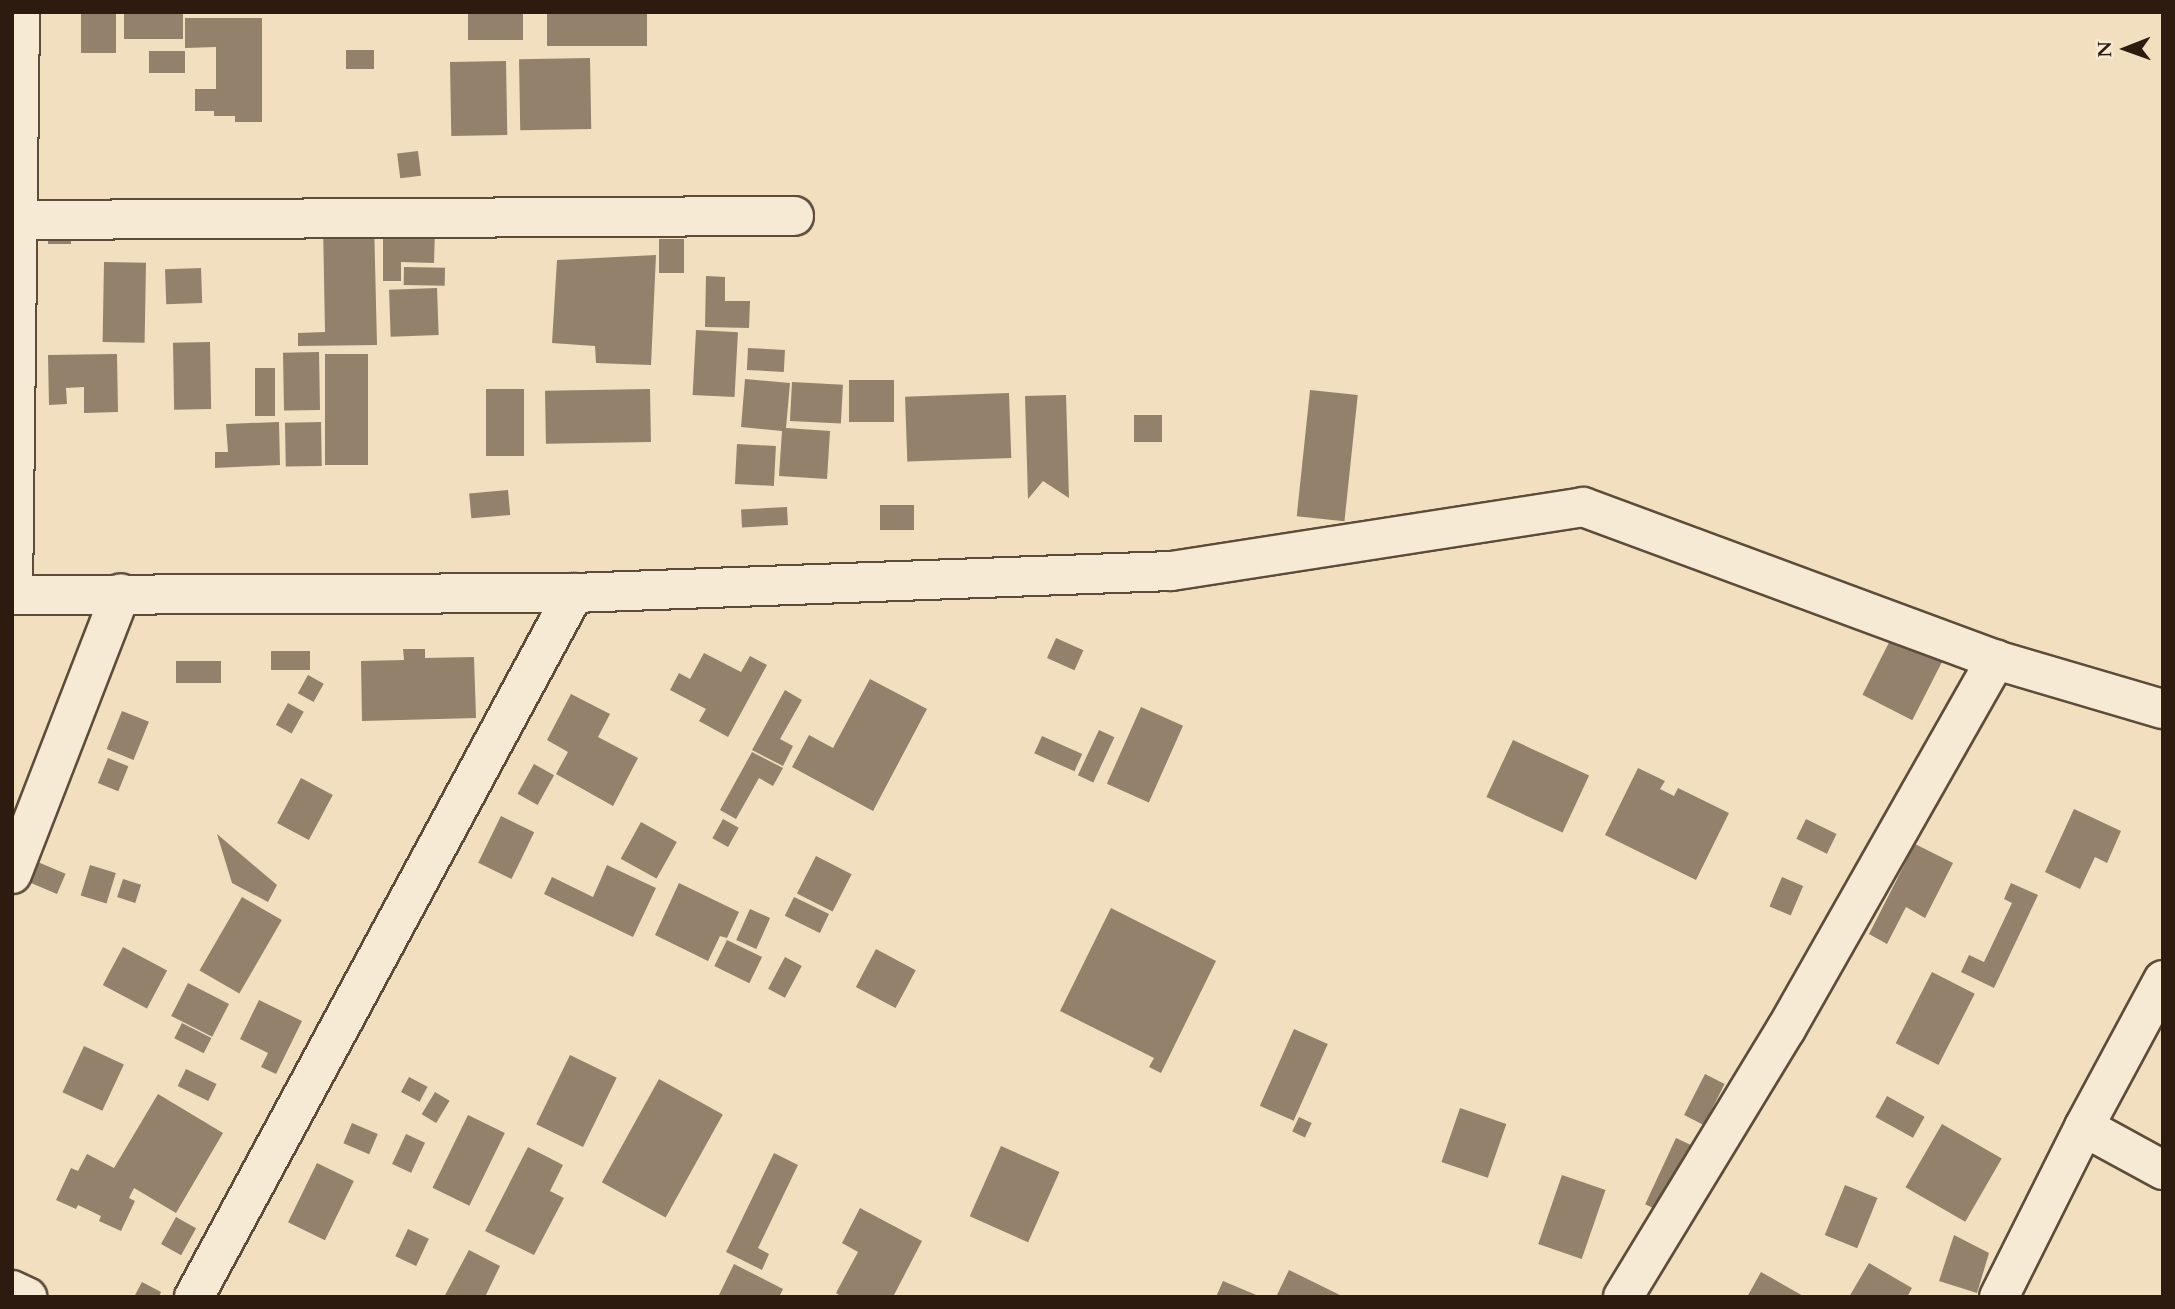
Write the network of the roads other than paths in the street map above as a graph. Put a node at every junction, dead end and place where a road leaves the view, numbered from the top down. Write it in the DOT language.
graph roads {
  1 [pos="20,12"];
  2 [pos="794,216"];
  3 [pos="18,220"];
  4 [pos="121,593"];
  5 [pos="574,593"];
  6 [pos="13,595"];
  7 [pos="1996,660"];
  8 [pos="2163,709"];
  9 [pos="12,874"];
  10 [pos="2163,981"];
  11 [pos="2084,1126"];
  12 [pos="2163,1170"];
  13 [pos="12,1290"];
  14 [pos="27,1297"];
  15 [pos="194,1297"];
  16 [pos="1623,1297"];
  17 [pos="1999,1297"];
  1 -- 3 [label="street"];
  2 -- 3 [label="street"];
  3 -- 6 [label="street"];
  4 -- 5 [label="street"];
  4 -- 6 [label="street"];
  4 -- 9 [label="street"];
  5 -- 7 [label="street"];
  5 -- 15 [label="street"];
  7 -- 8 [label="street"];
  7 -- 16 [label="street"];
  10 -- 11 [label="street"];
  11 -- 12 [label="street"];
  11 -- 17 [label="street"];
  13 -- 14 [label="street"];
}
